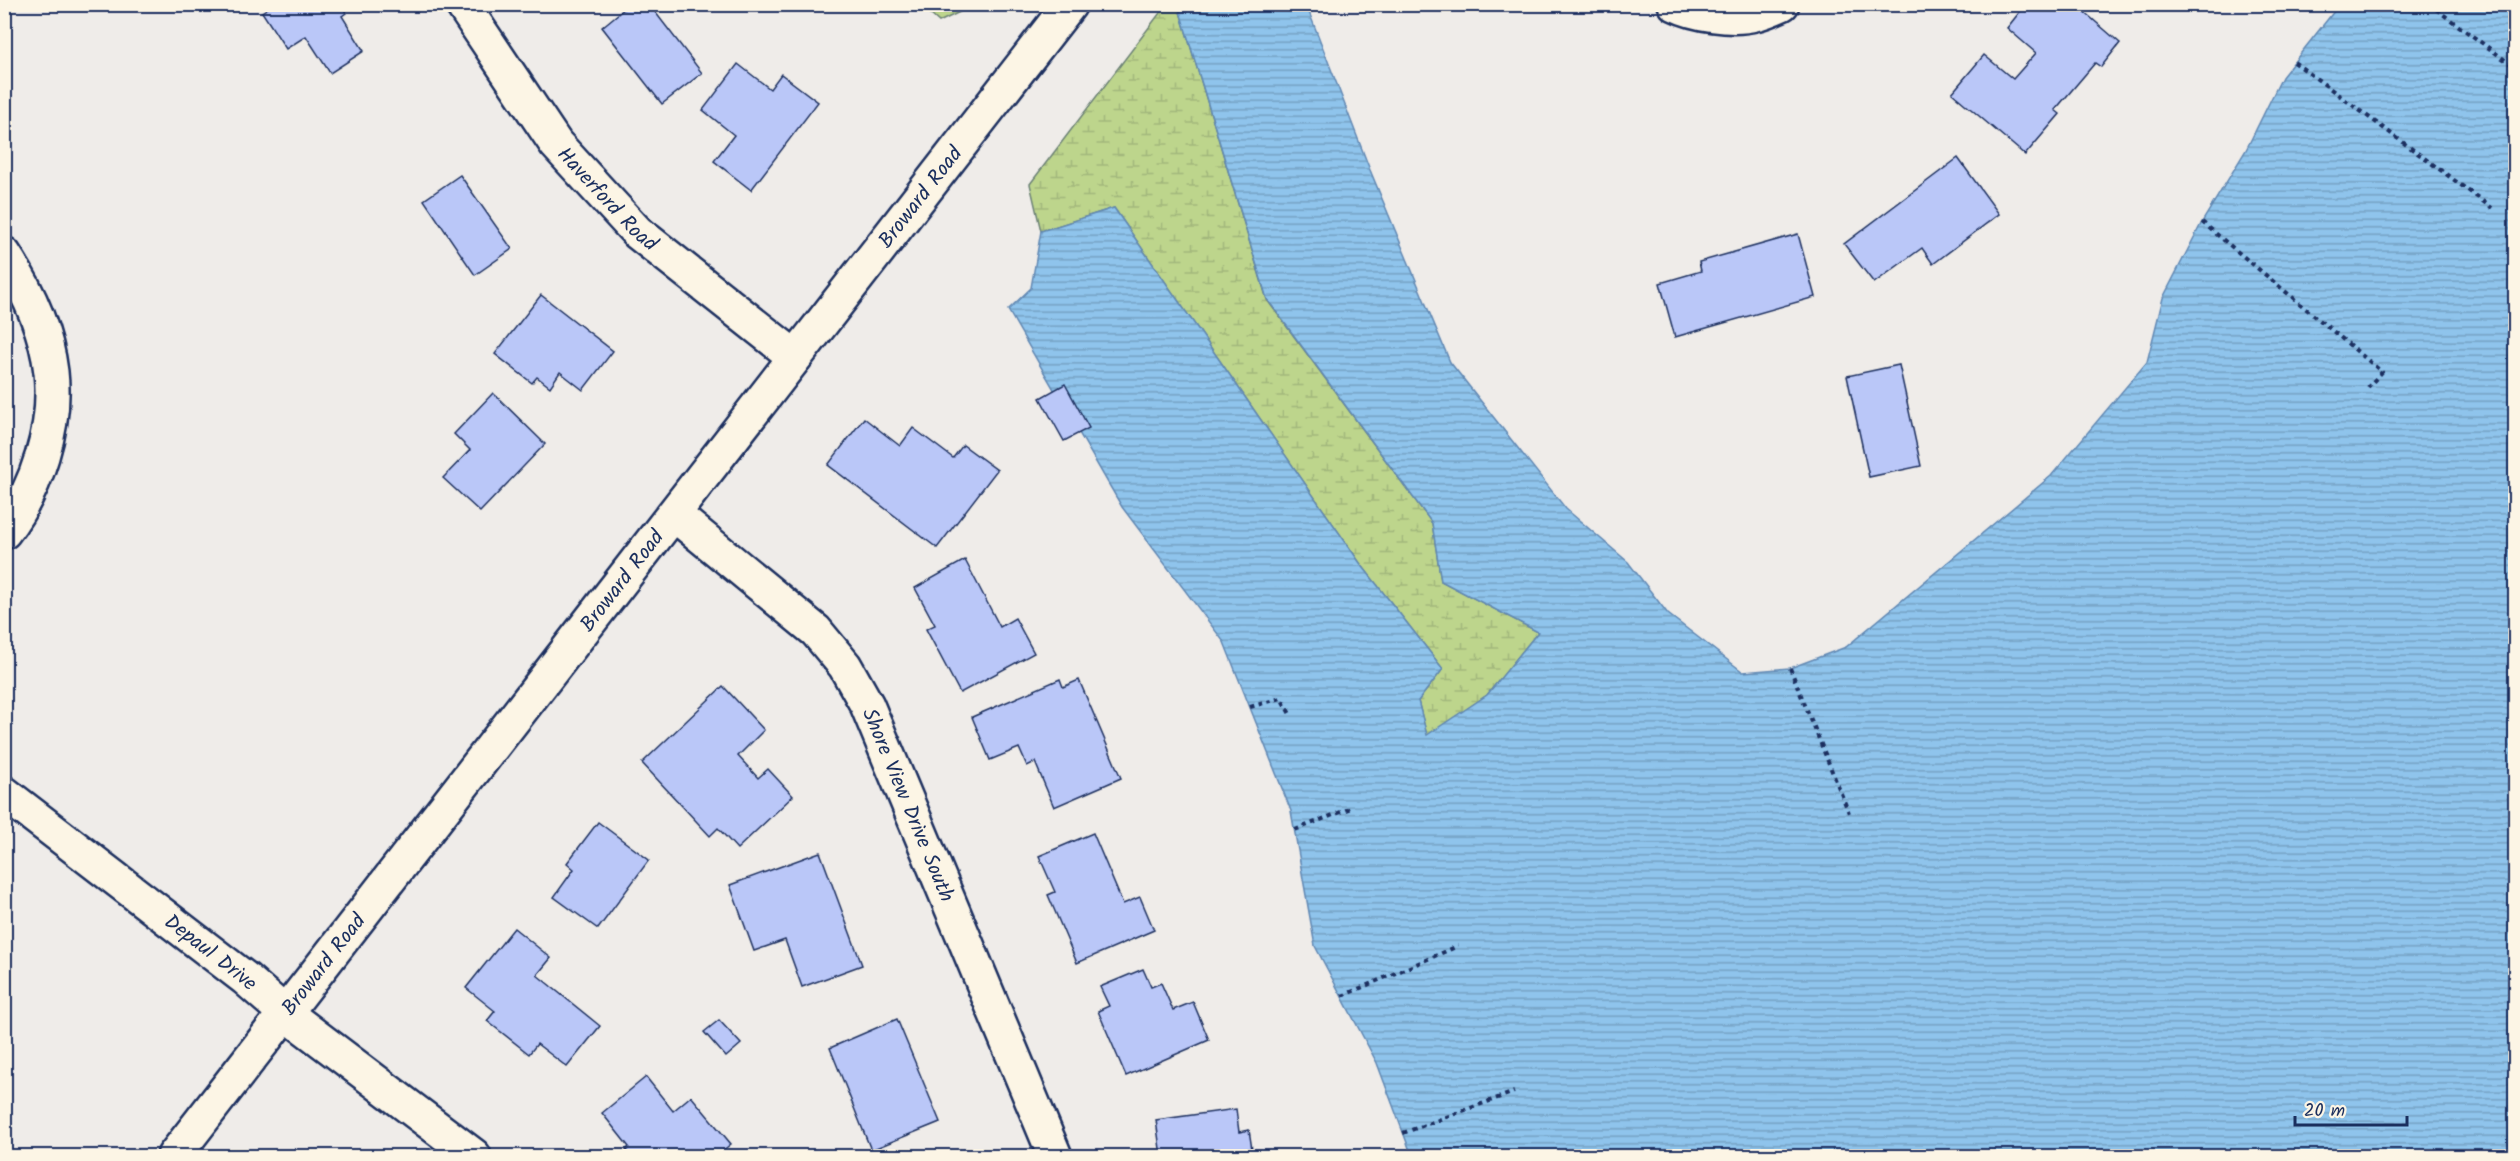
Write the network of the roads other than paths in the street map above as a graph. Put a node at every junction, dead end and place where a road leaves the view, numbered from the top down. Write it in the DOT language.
graph roads {
  1 [pos="462,4"];
  2 [pos="1070,4"];
  3 [pos="1675,4"];
  4 [pos="1782,4"];
  5 [pos="4,254"];
  6 [pos="795,357"];
  7 [pos="675,515"];
  8 [pos="4,532"];
  9 [pos="4,793"];
  10 [pos="285,1013"];
  11 [pos="174,1156"];
  12 [pos="474,1156"];
  13 [pos="1055,1156"];
  1 -- 6 [label="street, Haverford Road"];
  2 -- 6 [label="street, Broward Road"];
  3 -- 4 [label="street"];
  5 -- 8 [label="street"];
  6 -- 7 [label="street, Broward Road"];
  7 -- 10 [label="street, Broward Road"];
  7 -- 13 [label="street, Shore View Drive South"];
  9 -- 10 [label="street, Depaul Drive"];
  10 -- 11 [label="street, Broward Road"];
  10 -- 12 [label="street, Depaul Drive"];
}
